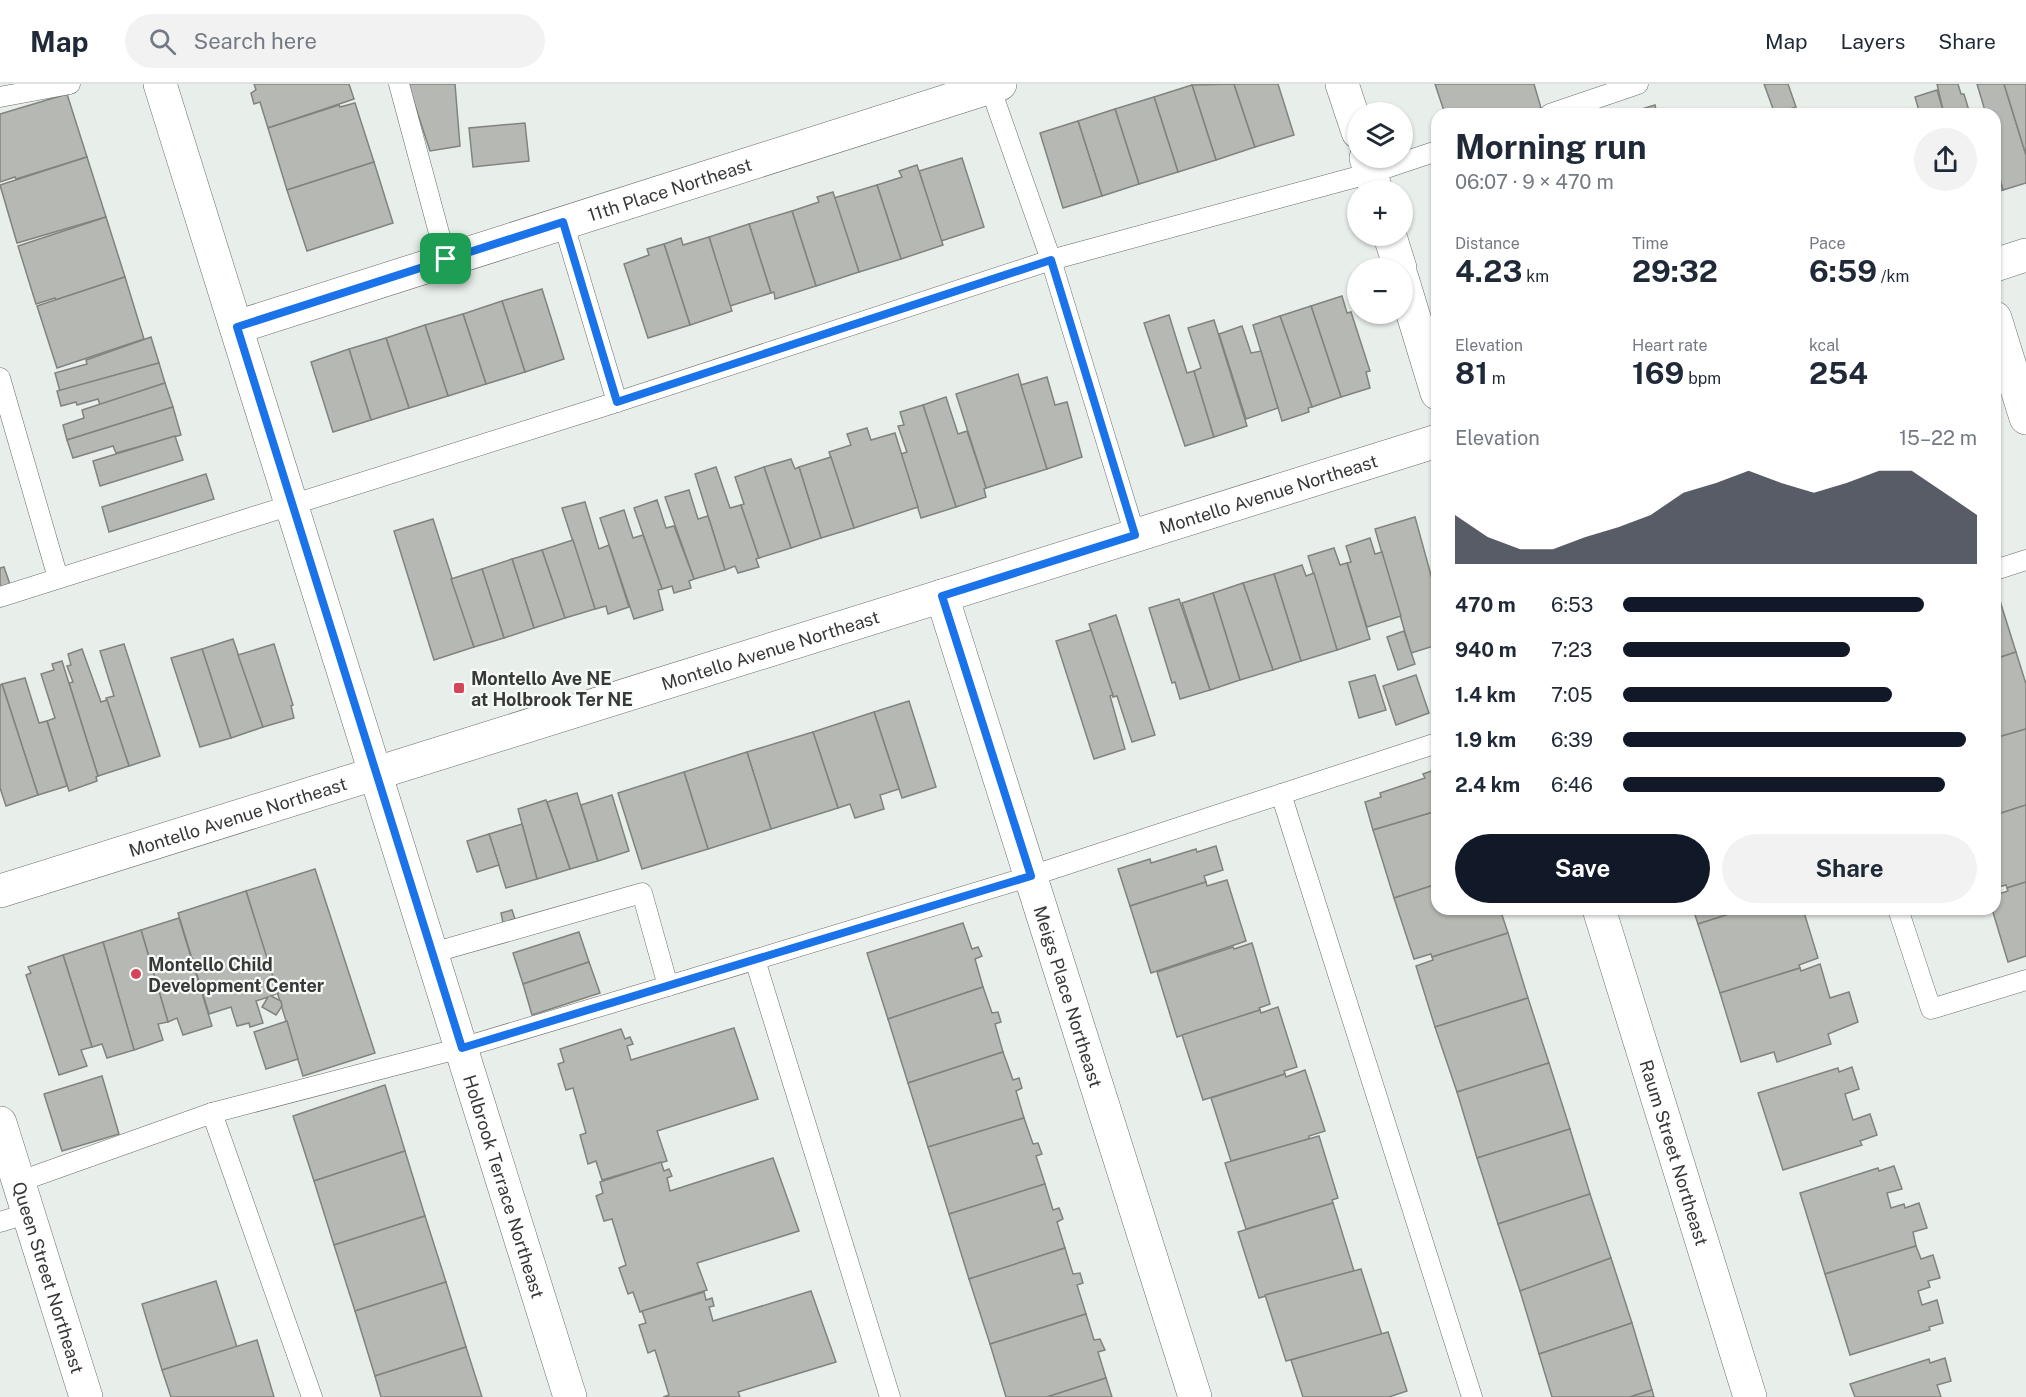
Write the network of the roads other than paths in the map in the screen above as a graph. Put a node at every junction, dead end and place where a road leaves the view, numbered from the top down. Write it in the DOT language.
graph roads {
  1 [pos="70,84"];
  2 [pos="160,84"];
  3 [pos="399,84"];
  4 [pos="1342,84"];
  5 [pos="1638,84"];
  6 [pos="995,86"];
  7 [pos="1588,92"];
  8 [pos="0,97"];
  9 [pos="1348,102"];
  10 [pos="1560,108"];
  11 [pos="1431,153"];
  12 [pos="1371,174"];
  13 [pos="563,222"];
  14 [pos="2026,255"];
  15 [pos="446,259"];
  16 [pos="1051,260"];
  17 [pos="2001,263"];
  18 [pos="1413,314"];
  19 [pos="237,327"];
  20 [pos="2001,337"];
  21 [pos="1431,373"];
  22 [pos="0,378"];
  23 [pos="617,402"];
  24 [pos="2026,418"];
  25 [pos="1431,443"];
  26 [pos="292,505"];
  27 [pos="1135,535"];
  28 [pos="2026,560"];
  29 [pos="2001,568"];
  30 [pos="58,578"];
  31 [pos="942,596"];
  32 [pos="0,597"];
  33 [pos="1431,745"];
  34 [pos="375,773"];
  35 [pos="1281,794"];
  36 [pos="1031,876"];
  37 [pos="0,891"];
  38 [pos="1601,915"];
  39 [pos="1900,915"];
  40 [pos="432,953"];
  41 [pos="755,960"];
  42 [pos="2026,980"];
  43 [pos="668,986"];
  44 [pos="462,1048"];
  45 [pos="212,1113"];
  46 [pos="0,1123"];
  47 [pos="18,1182"];
  48 [pos="14,1217"];
  49 [pos="86,1397"];
  50 [pos="312,1397"];
  51 [pos="570,1397"];
  52 [pos="890,1397"];
  53 [pos="1195,1397"];
  54 [pos="1472,1397"];
  55 [pos="1750,1397"];
  1 -- 8 [label="lane"];
  2 -- 19 [label="street, Holbrook Terrace Northeast"];
  3 -- 15 [label="lane"];
  4 -- 9 [label="street"];
  5 -- 7 [label="lane"];
  6 -- 13 [label="street, 11th Place Northeast"];
  6 -- 16 [label="lane"];
  7 -- 10 [label="lane"];
  11 -- 12 [label="lane"];
  12 -- 16 [label="lane"];
  13 -- 15 [label="street, 11th Place Northeast"];
  13 -- 23 [label="lane"];
  14 -- 17 [label="street"];
  15 -- 19 [label="street, 11th Place Northeast"];
  16 -- 23 [label="lane"];
  16 -- 27 [label="lane"];
  18 -- 21 [label="street"];
  19 -- 26 [label="street, Holbrook Terrace Northeast"];
  20 -- 24 [label="street"];
  22 -- 30 [label="lane"];
  23 -- 26 [label="lane"];
  25 -- 27 [label="street, Montello Avenue Northeast"];
  26 -- 30 [label="lane"];
  26 -- 34 [label="street, Holbrook Terrace Northeast"];
  27 -- 31 [label="street, Montello Avenue Northeast"];
  28 -- 29 [label="lane"];
  30 -- 32 [label="lane"];
  31 -- 34 [label="street, Montello Avenue Northeast"];
  31 -- 36 [label="street, Meigs Place Northeast"];
  33 -- 35 [label="lane"];
  34 -- 37 [label="street, Montello Avenue Northeast"];
  34 -- 40 [label="street, Holbrook Terrace Northeast"];
  35 -- 36 [label="lane"];
  35 -- 54 [label="lane"];
  36 -- 41 [label="lane"];
  36 -- 53 [label="street, Meigs Place Northeast"];
  38 -- 55 [label="street, Raum Street Northeast"];
  39 -- 42 [label="lane"];
  40 -- 43 [label="lane"];
  40 -- 44 [label="street, Holbrook Terrace Northeast"];
  41 -- 43 [label="lane"];
  41 -- 52 [label="lane"];
  43 -- 44 [label="lane"];
  44 -- 45 [label="lane"];
  44 -- 51 [label="street, Holbrook Terrace Northeast"];
  45 -- 47 [label="lane"];
  45 -- 50 [label="lane"];
  46 -- 47 [label="street, Queen Street Northeast"];
  47 -- 48 [label="street, Queen Street Northeast"];
  48 -- 49 [label="street, Queen Street Northeast"];
}
